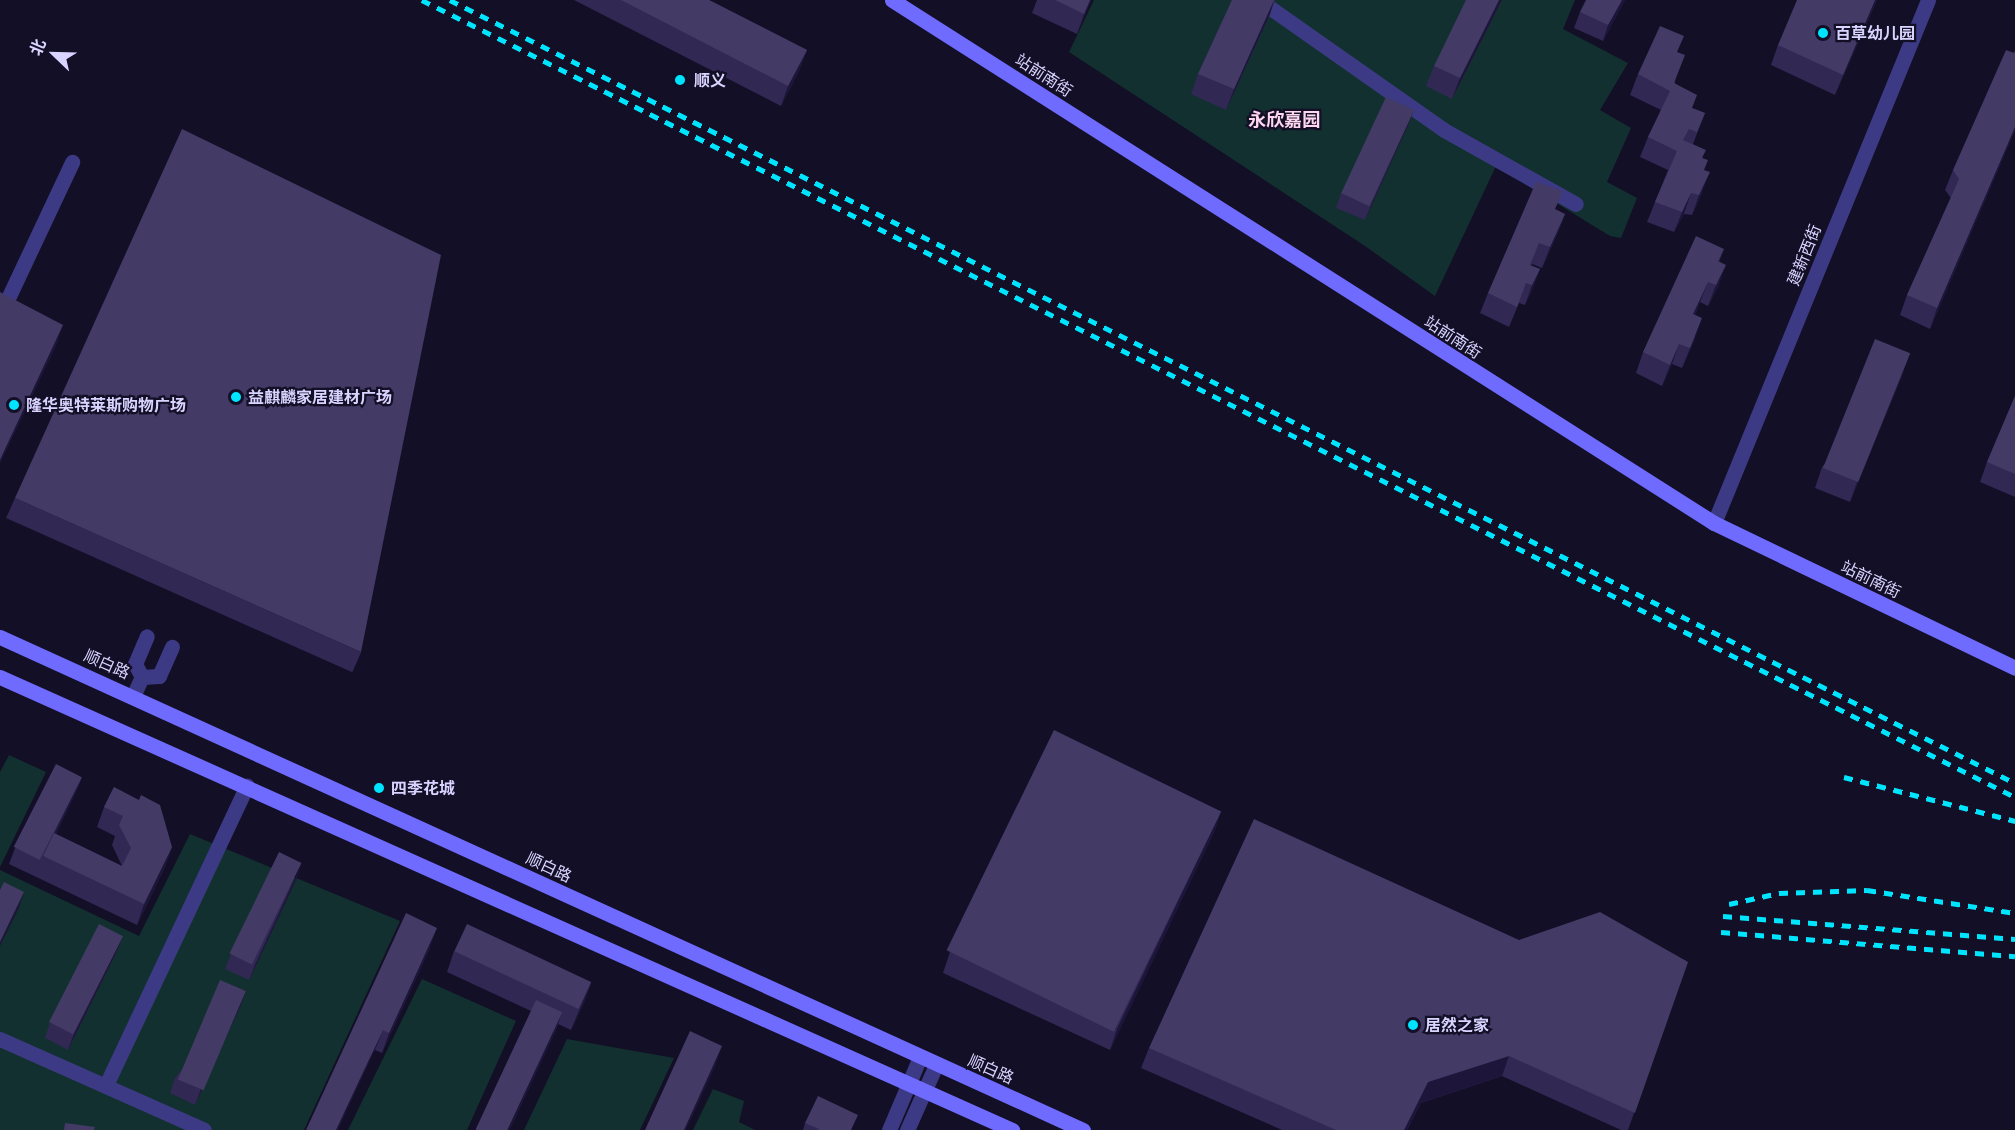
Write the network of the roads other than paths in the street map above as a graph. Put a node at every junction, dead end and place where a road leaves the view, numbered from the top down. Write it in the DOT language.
graph roads {
  1 [pos="892,0"];
  2 [pos="1260,0"];
  3 [pos="1928,0"];
  4 [pos="72,162"];
  5 [pos="1576,204"];
  6 [pos="2,311"];
  7 [pos="1714,523"];
  8 [pos="147,636"];
  9 [pos="0,637"];
  10 [pos="172,646"];
  11 [pos="2015,668"];
  12 [pos="0,677"];
  13 [pos="142,677"];
  14 [pos="133,696"];
  15 [pos="247,785"];
  16 [pos="0,1039"];
  17 [pos="920,1057"];
  18 [pos="936,1065"];
  19 [pos="909,1083"];
  20 [pos="106,1085"];
  21 [pos="924,1090"];
  22 [pos="204,1130"];
  23 [pos="889,1130"];
  24 [pos="907,1130"];
  25 [pos="1012,1130"];
  26 [pos="1083,1130"];
  1 -- 7 [label="main road, 站前南街"];
  2 -- 5 [label="street"];
  3 -- 7 [label="street, 建新西街"];
  4 -- 6 [label="street"];
  7 -- 11 [label="main road, 站前南街"];
  8 -- 13 [label="street"];
  9 -- 14 [label="main road, 顺白路"];
  10 -- 13 [label="street"];
  12 -- 15 [label="main road"];
  13 -- 14 [label="street"];
  14 -- 17 [label="main road, 顺白路"];
  15 -- 19 [label="main road"];
  15 -- 20 [label="street"];
  16 -- 20 [label="street"];
  17 -- 18 [label="main road, 顺白路"];
  17 -- 19 [label="street"];
  18 -- 21 [label="street"];
  18 -- 26 [label="main road, 顺白路"];
  19 -- 21 [label="main road"];
  19 -- 23 [label="street"];
  20 -- 22 [label="street"];
  21 -- 24 [label="street"];
  21 -- 25 [label="main road"];
}
